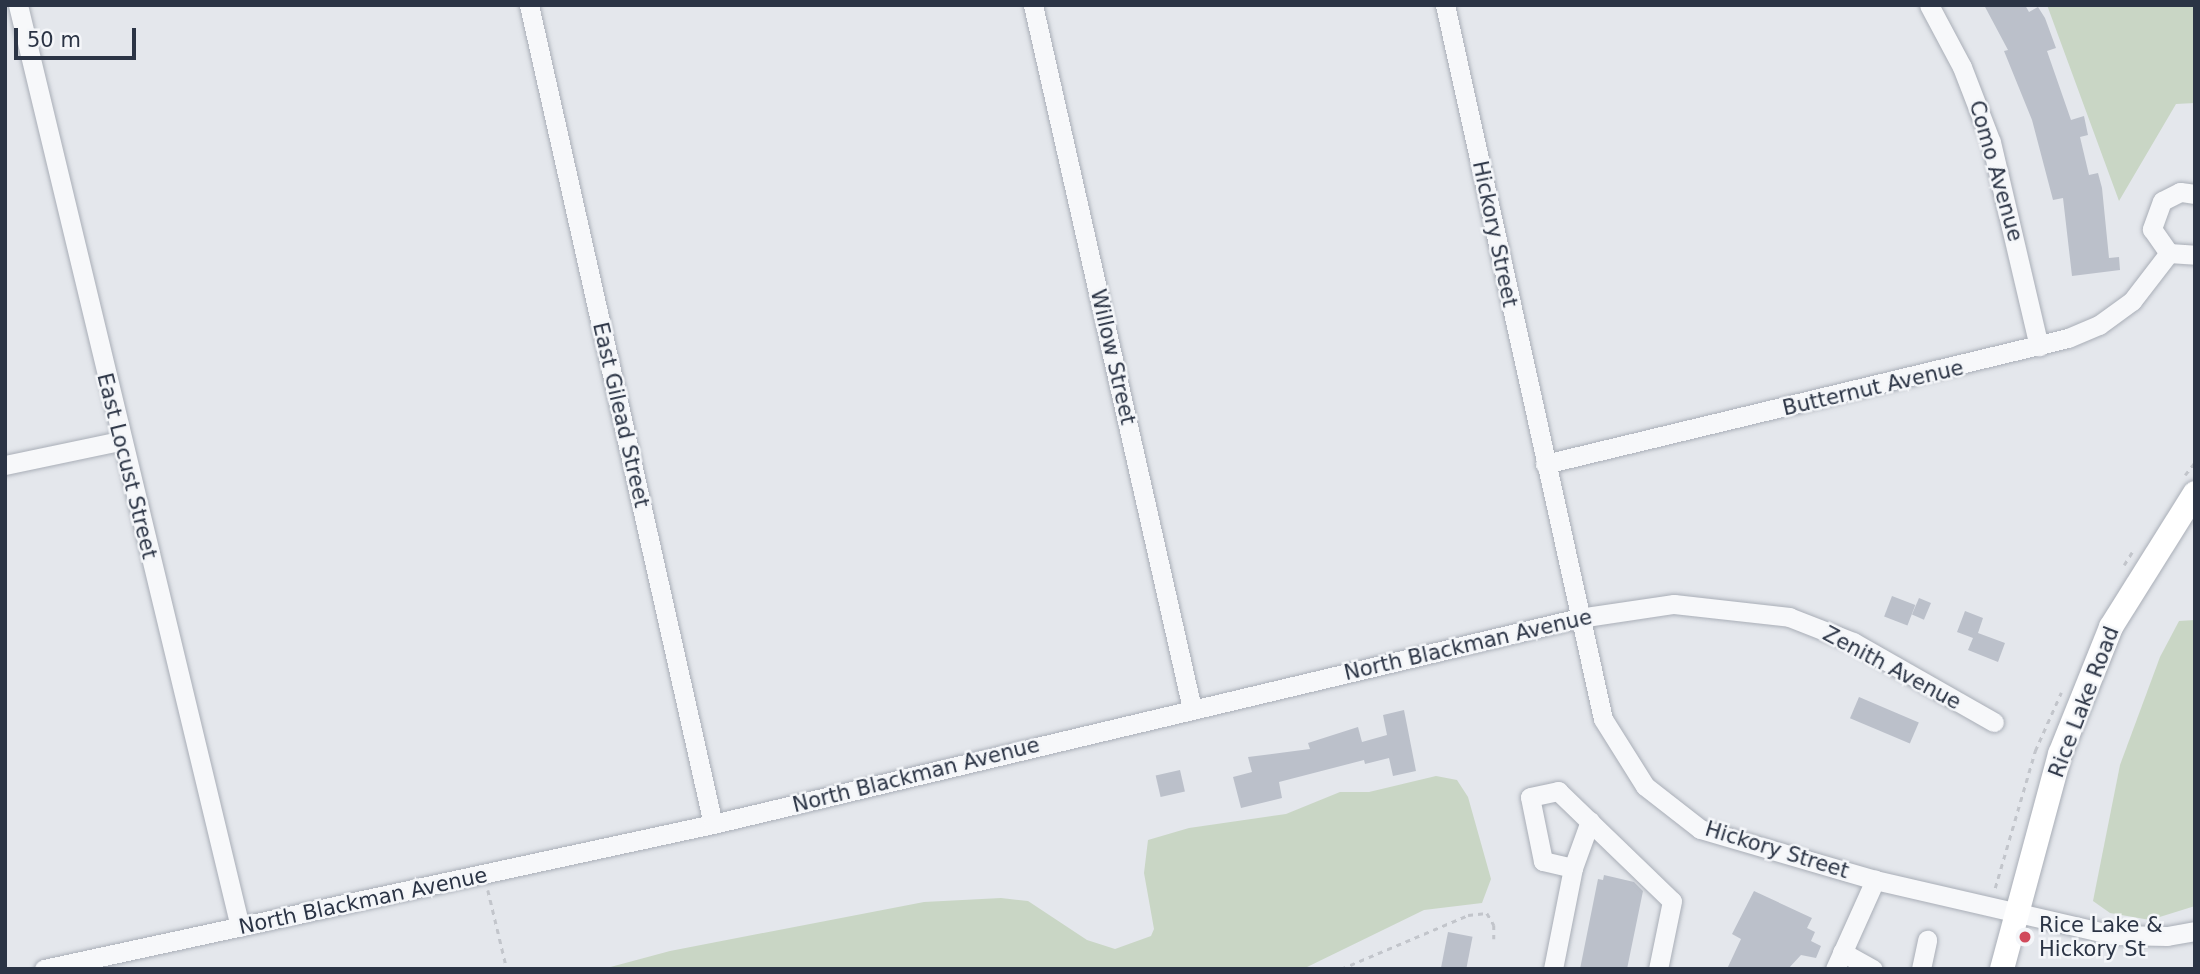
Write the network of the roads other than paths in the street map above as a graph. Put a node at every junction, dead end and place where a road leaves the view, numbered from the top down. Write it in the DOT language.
graph roads {
  1 [pos="18,5"];
  2 [pos="529,5"];
  3 [pos="1033,5"];
  4 [pos="1445,5"];
  5 [pos="1929,5"];
  6 [pos="2195,194"];
  7 [pos="2169,253"];
  8 [pos="2195,255"];
  9 [pos="2039,346"];
  10 [pos="120,441"];
  11 [pos="1545,464"];
  12 [pos="5,465"];
  13 [pos="2195,494"];
  14 [pos="1789,617"];
  15 [pos="1579,618"];
  16 [pos="1192,709"];
  17 [pos="1994,722"];
  18 [pos="1590,821"];
  19 [pos="713,824"];
  20 [pos="1573,867"];
  21 [pos="1875,880"];
  22 [pos="2016,916"];
  23 [pos="240,927"];
  24 [pos="2195,931"];
  25 [pos="1927,940"];
  26 [pos="1845,955"];
  27 [pos="44,969"];
  28 [pos="1553,969"];
  29 [pos="1658,969"];
  30 [pos="1873,969"];
  31 [pos="1921,969"];
  32 [pos="2002,969"];
  1 -- 10 [label="street, East Locust Street"];
  2 -- 19 [label="street, East Gilead Street"];
  3 -- 16 [label="street, Willow Street"];
  4 -- 11 [label="street, Hickory Street"];
  5 -- 9 [label="street, Como Avenue"];
  6 -- 7 [label="street"];
  7 -- 8 [label="street"];
  7 -- 9 [label="street, Butternut Avenue"];
  9 -- 11 [label="street, Butternut Avenue"];
  10 -- 12 [label="street"];
  10 -- 23 [label="street, East Locust Street"];
  11 -- 15 [label="street, Hickory Street"];
  13 -- 22 [label="main road, Rice Lake Road"];
  14 -- 15 [label="street, North Blackman Avenue"];
  14 -- 17 [label="street, Zenith Avenue"];
  15 -- 16 [label="street, North Blackman Avenue"];
  15 -- 21 [label="street, Hickory Street"];
  16 -- 19 [label="street, North Blackman Avenue"];
  18 -- 20 [label="street"];
  18 -- 20 [label="street"];
  18 -- 29 [label="street"];
  19 -- 23 [label="street, North Blackman Avenue"];
  20 -- 28 [label="street"];
  21 -- 22 [label="street, Hickory Street"];
  21 -- 26 [label="street"];
  22 -- 24 [label="street, Hickory Street"];
  22 -- 32 [label="main road, Rice Lake Road"];
  23 -- 27 [label="street, North Blackman Avenue"];
  25 -- 31 [label="street"];
  26 -- 30 [label="street"];
}
